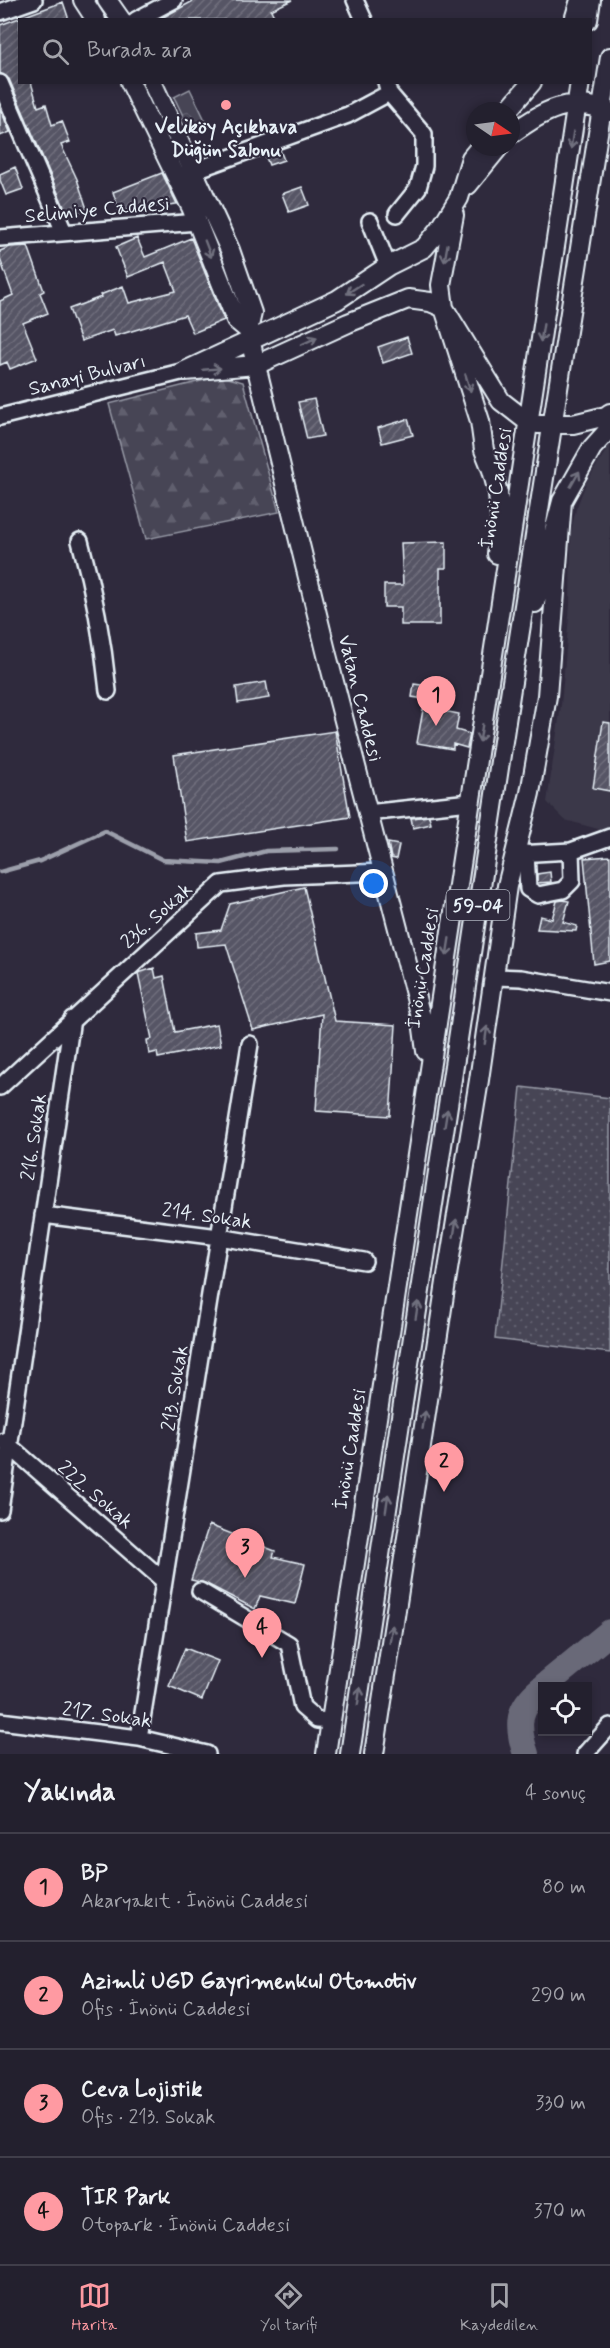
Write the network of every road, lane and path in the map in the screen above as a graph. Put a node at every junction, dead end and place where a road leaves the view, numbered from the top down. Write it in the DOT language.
graph roads {
  1 [pos="34,0"];
  2 [pos="83,0"];
  3 [pos="106,0"];
  4 [pos="174,0"];
  5 [pos="355,0"];
  6 [pos="580,0"];
  7 [pos="591,0"];
  8 [pos="0,12"];
  9 [pos="95,18"];
  10 [pos="120,18"];
  11 [pos="140,18"];
  12 [pos="363,18"];
  13 [pos="575,18"];
  14 [pos="588,18"];
  15 [pos="610,57"];
  16 [pos="0,83"];
  17 [pos="131,84"];
  18 [pos="153,84"];
  19 [pos="530,84"];
  20 [pos="580,84"];
  21 [pos="388,88"];
  22 [pos="515,102"];
  23 [pos="578,103"];
  24 [pos="606,111"];
  25 [pos="520,128"];
  26 [pos="473,156"];
  27 [pos="492,156"];
  28 [pos="193,171"];
  29 [pos="459,198"];
  30 [pos="397,214"];
  31 [pos="370,221"];
  32 [pos="197,222"];
  33 [pos="64,232"];
  34 [pos="0,238"];
  35 [pos="388,266"];
  36 [pos="444,308"];
  37 [pos="249,336"];
  38 [pos="256,365"];
  39 [pos="185,371"];
  40 [pos="610,413"];
  41 [pos="0,417"];
  42 [pos="528,422"];
  43 [pos="552,424"];
  44 [pos="610,428"];
  45 [pos="562,501"];
  46 [pos="80,541"];
  47 [pos="108,691"];
  48 [pos="487,691"];
  49 [pos="510,695"];
  50 [pos="470,802"];
  51 [pos="367,813"];
  52 [pos="610,837"];
  53 [pos="571,851"];
  54 [pos="521,854"];
  55 [pos="383,872"];
  56 [pos="494,977"];
  57 [pos="610,993"];
  58 [pos="72,1019"];
  59 [pos="250,1044"];
  60 [pos="429,1077"];
  61 [pos="0,1087"];
  62 [pos="43,1215"];
  63 [pos="219,1237"];
  64 [pos="364,1261"];
  65 [pos="5,1442"];
  66 [pos="0,1510"];
  67 [pos="164,1581"];
  68 [pos="200,1590"];
  69 [pos="0,1721"];
  70 [pos="331,1721"];
  71 [pos="610,1726"];
  72 [pos="140,1738"];
  73 [pos="207,1754"];
  74 [pos="326,1754"];
  75 [pos="350,1754"];
  76 [pos="374,1754"];
  77 [pos="585,1754"];
  1 -- 8 [label="street"];
  2 -- 9 [label="main road"];
  3 -- 10 [label="main road"];
  4 -- 11 [label="street"];
  5 -- 12 [label="street"];
  6 -- 13 [label="main road"];
  7 -- 14 [label="main road"];
  15 -- 24 [label="main road, 59-04"];
  16 -- 33 [label="street"];
  17 -- 32 [label="main road, Vatan Caddesi"];
  18 -- 28 [label="main road, Vatan Caddesi"];
  19 -- 22 [label="main road"];
  20 -- 23 [label="main road, İnönü Caddesi / 59-04"];
  21 -- 28 [label="street"];
  21 -- 30 [label="street"];
  23 -- 24 [label="main road"];
  23 -- 25 [label="main road"];
  23 -- 42 [label="main road, İnönü Caddesi / 59-04, one-way"];
  24 -- 43 [label="main road, 59-04"];
  26 -- 29 [label="main road"];
  27 -- 29 [label="main road"];
  28 -- 37 [label="main road, Vatan Caddesi"];
  29 -- 35 [label="main road"];
  29 -- 36 [label="main road, one-way"];
  31 -- 35 [label="street"];
  32 -- 33 [label="street, Selimiye Caddesi"];
  32 -- 37 [label="main road, Vatan Caddesi, one-way"];
  33 -- 34 [label="street, Selimiye Caddesi"];
  35 -- 37 [label="main road, one-way"];
  38 -- 36 [label="main road, one-way"];
  36 -- 42 [label="main road"];
  36 -- 48 [label="main road, one-way"];
  37 -- 38 [label="main road, Vatan Caddesi"];
  37 -- 39 [label="main road"];
  39 -- 38 [label="main road, one-way"];
  38 -- 51 [label="main road, Vatan Caddesi"];
  39 -- 41 [label="street, Sanayi Bulvarı"];
  40 -- 43 [label="main road"];
  42 -- 43 [label="main road"];
  42 -- 48 [label="main road, İnönü Caddesi / 59-04"];
  43 -- 49 [label="main road, 59-04"];
  45 -- 44 [label="main road, one-way"];
  45 -- 49 [label="main road"];
  45 -- 54 [label="main road"];
  46 -- 47 [label="street"];
  48 -- 50 [label="main road, İnönü Caddesi / 59-04, one-way"];
  75 -- 49 [label="main road, 59-04, one-way"];
  50 -- 51 [label="street"];
  50 -- 60 [label="main road, İnönü Caddesi / 59-04, one-way"];
  51 -- 55 [label="main road, Vatan Caddesi"];
  52 -- 53 [label="street"];
  53 -- 54 [label="street"];
  53 -- 54 [label="street"];
  54 -- 56 [label="main road"];
  55 -- 58 [label="street, 236. Sokak"];
  55 -- 60 [label="main road, Vatan Caddesi"];
  56 -- 57 [label="street"];
  76 -- 56 [label="main road, one-way"];
  58 -- 61 [label="street, 236. Sokak"];
  58 -- 62 [label="street, 216. Sokak"];
  59 -- 63 [label="street, 213. Sokak"];
  60 -- 70 [label="main road, İnönü Caddesi / 59-04"];
  62 -- 63 [label="street, 214. Sokak"];
  62 -- 65 [label="street, 216. Sokak"];
  63 -- 64 [label="street, 214. Sokak"];
  63 -- 67 [label="street, 213. Sokak"];
  65 -- 66 [label="street, 216. Sokak"];
  65 -- 67 [label="street, 222. Sokak"];
  67 -- 72 [label="street, 213. Sokak"];
  68 -- 70 [label="street"];
  69 -- 72 [label="street, 217. Sokak"];
  70 -- 74 [label="main road, İnönü Caddesi / 59-04"];
  71 -- 77 [label="street"];
  72 -- 73 [label="street, 217. Sokak"];
}
